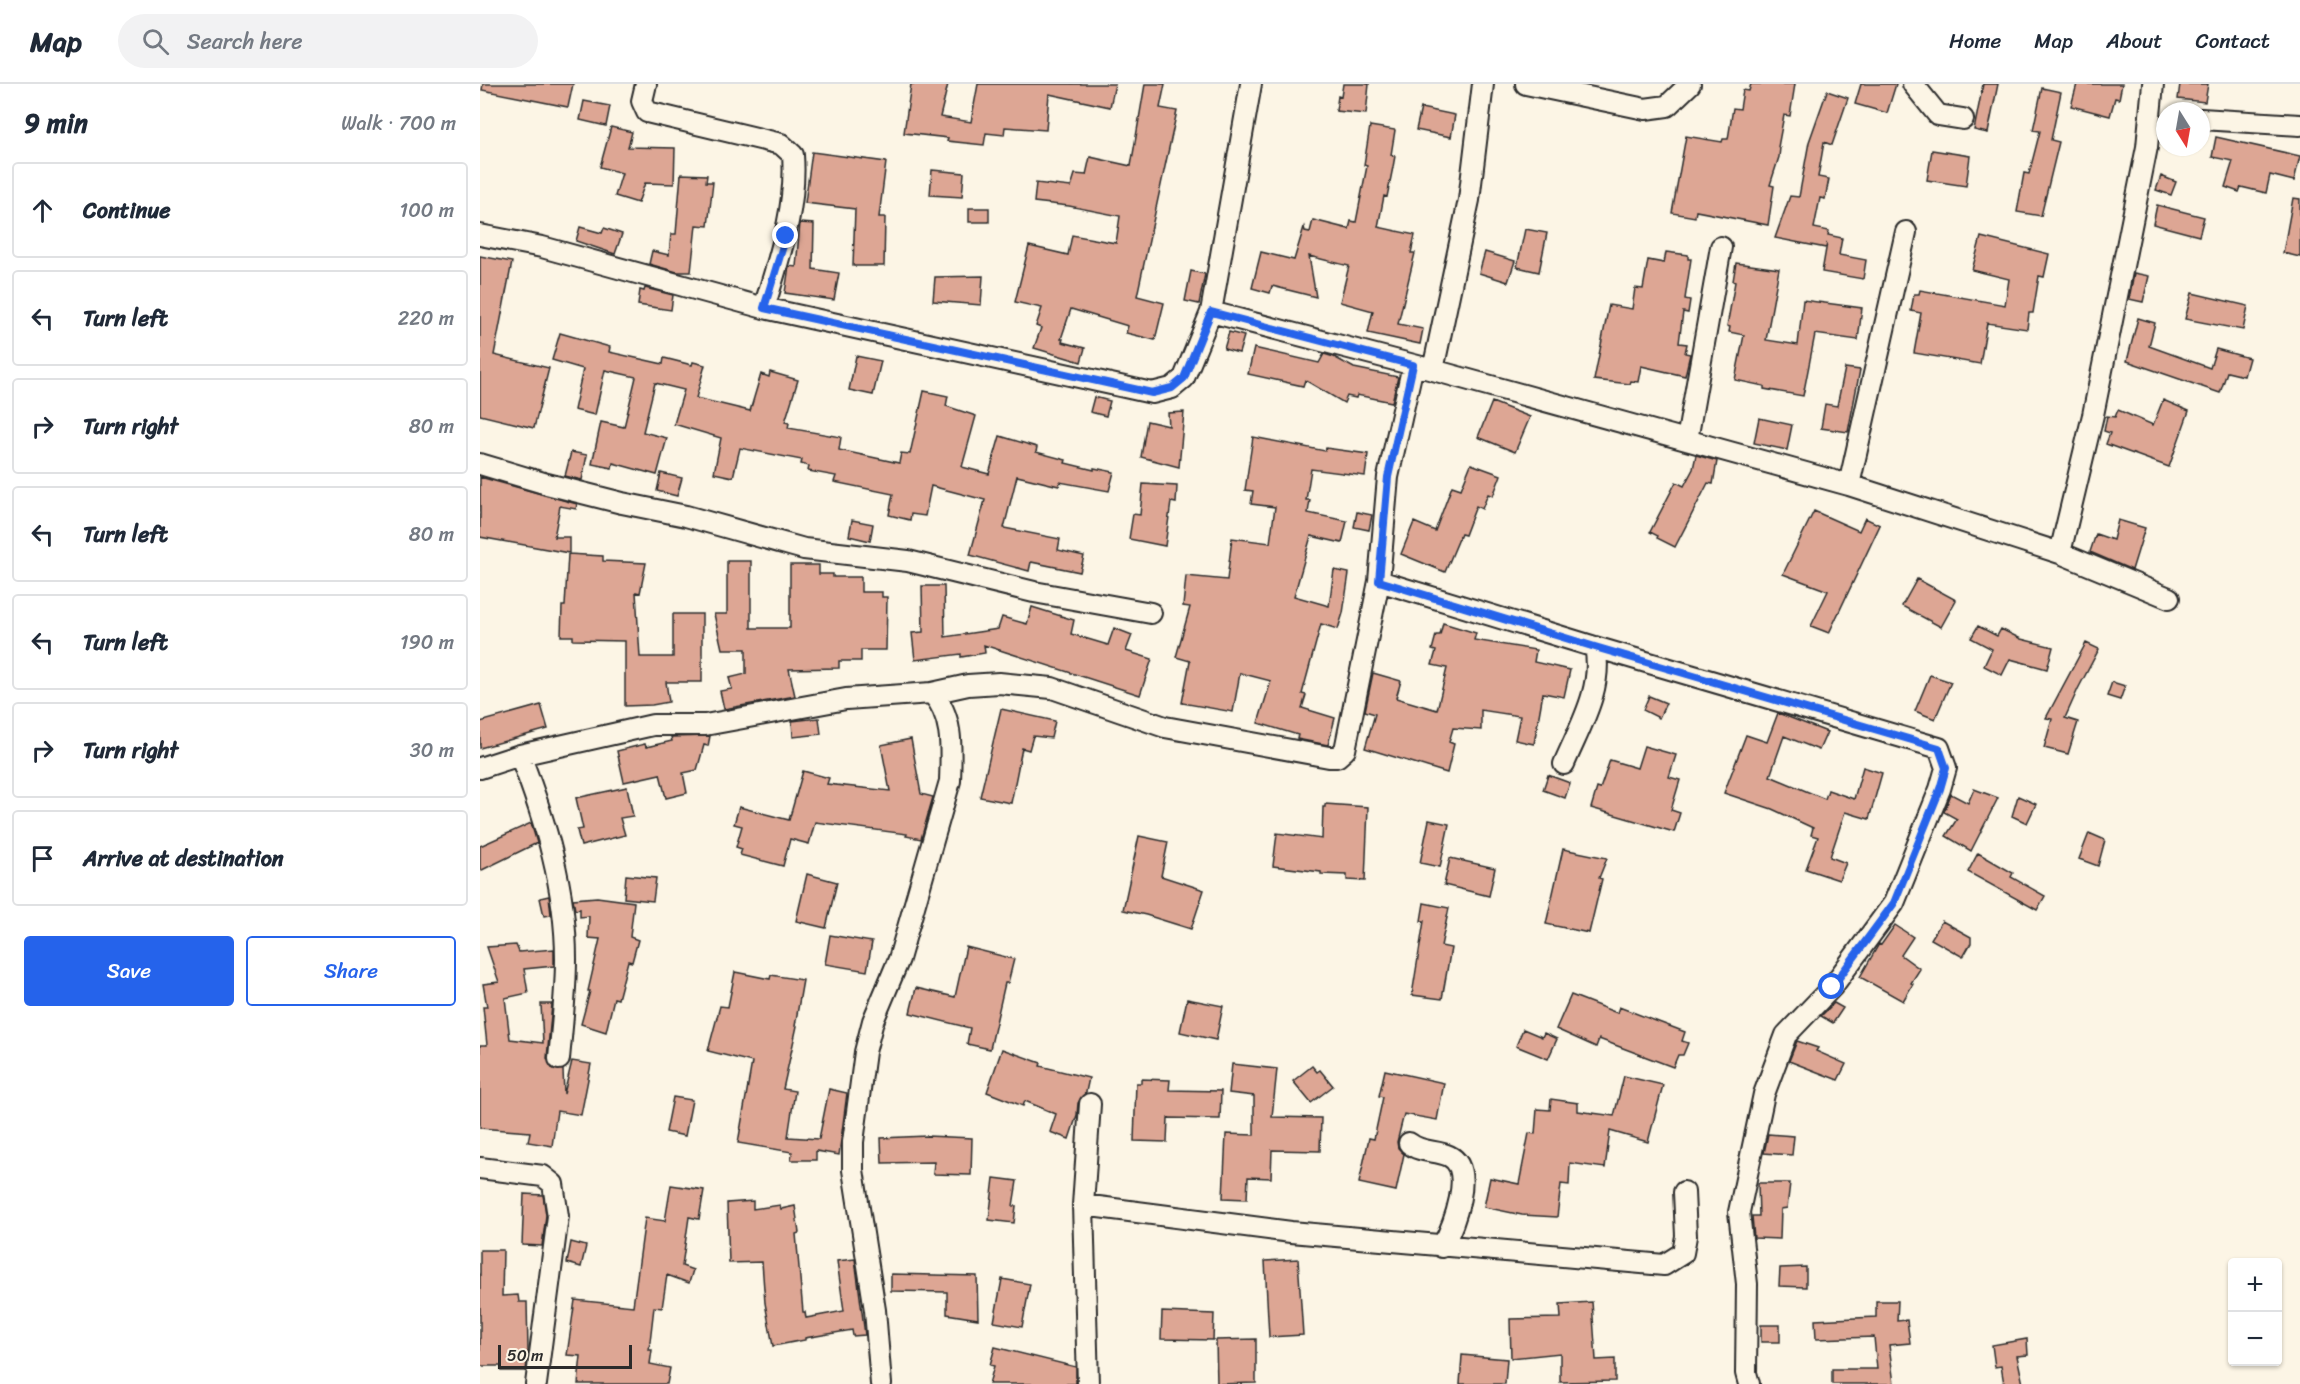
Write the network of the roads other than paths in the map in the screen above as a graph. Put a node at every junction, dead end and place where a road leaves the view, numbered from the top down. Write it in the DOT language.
graph roads {
  1 [pos="646,84"];
  2 [pos="1251,84"];
  3 [pos="1483,84"];
  4 [pos="1526,84"];
  5 [pos="1690,84"];
  6 [pos="1913,84"];
  7 [pos="2153,84"];
  8 [pos="2156,104"];
  9 [pos="1963,119"];
  10 [pos="2210,120"];
  11 [pos="2156,122"];
  12 [pos="2300,125"];
  13 [pos="1906,232"];
  14 [pos="480,235"];
  15 [pos="1721,247"];
  16 [pos="764,308"];
  17 [pos="1211,312"];
  18 [pos="1413,365"];
  19 [pos="1433,370"];
  20 [pos="1687,440"];
  21 [pos="480,464"];
  22 [pos="1849,485"];
  23 [pos="2060,553"];
  24 [pos="1379,581"];
  25 [pos="2169,598"];
  26 [pos="1151,613"];
  27 [pos="1595,647"];
  28 [pos="932,693"];
  29 [pos="520,755"];
  30 [pos="1564,764"];
  31 [pos="480,768"];
  32 [pos="560,1059"];
  33 [pos="1090,1104"];
  34 [pos="1409,1143"];
  35 [pos="480,1168"];
  36 [pos="1684,1192"];
  37 [pos="1083,1204"];
  38 [pos="1442,1247"];
  39 [pos="536,1384"];
  40 [pos="881,1384"];
  41 [pos="1088,1384"];
  42 [pos="1749,1384"];
  1 -- 16 [label="street"];
  2 -- 17 [label="street"];
  3 -- 19 [label="street"];
  4 -- 5 [label="street"];
  6 -- 9 [label="street"];
  7 -- 8 [label="street"];
  10 -- 12 [label="street"];
  11 -- 23 [label="street"];
  13 -- 22 [label="street"];
  14 -- 16 [label="street"];
  15 -- 20 [label="street"];
  16 -- 17 [label="street"];
  17 -- 18 [label="street"];
  18 -- 19 [label="street"];
  18 -- 24 [label="street"];
  19 -- 20 [label="street"];
  20 -- 22 [label="street"];
  21 -- 26 [label="street"];
  22 -- 23 [label="street"];
  23 -- 25 [label="street"];
  24 -- 27 [label="street"];
  24 -- 28 [label="street"];
  27 -- 30 [label="street"];
  27 -- 42 [label="street"];
  28 -- 29 [label="street"];
  28 -- 40 [label="street"];
  29 -- 31 [label="street"];
  29 -- 32 [label="street"];
  33 -- 37 [label="street"];
  34 -- 38 [label="street"];
  35 -- 39 [label="street"];
  36 -- 38 [label="street"];
  37 -- 38 [label="street"];
  37 -- 41 [label="street"];
}
